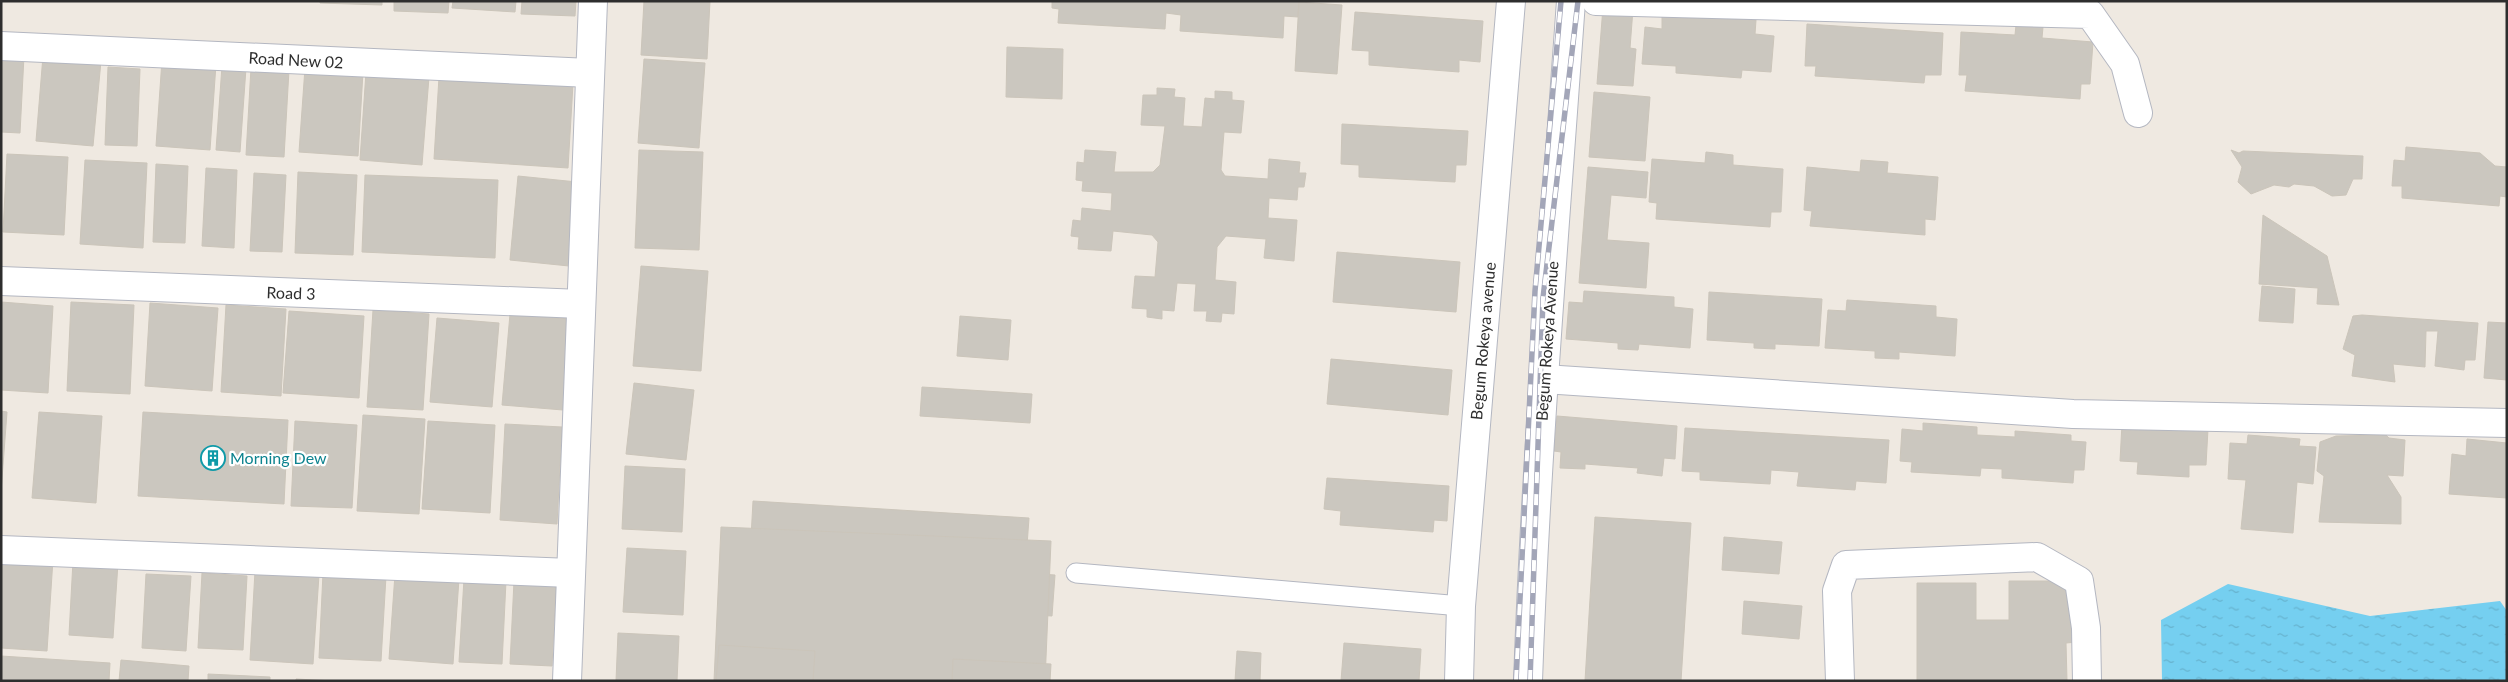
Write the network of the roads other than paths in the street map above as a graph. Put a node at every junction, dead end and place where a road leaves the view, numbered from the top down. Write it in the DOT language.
graph roads {
  1 [pos="593,1"];
  2 [pos="1512,1"];
  3 [pos="1571,1"];
  4 [pos="1596,1"];
  5 [pos="1,46"];
  6 [pos="590,73"];
  7 [pos="2138,113"];
  8 [pos="1,281"];
  9 [pos="581,304"];
  10 [pos="1544,379"];
  11 [pos="2507,423"];
  12 [pos="1,550"];
  13 [pos="571,573"];
  14 [pos="1076,573"];
  15 [pos="1461,606"];
  16 [pos="567,681"];
  17 [pos="1459,681"];
  18 [pos="1528,681"];
  19 [pos="1840,681"];
  20 [pos="2087,681"];
  1 -- 6 [label="street"];
  2 -- 15 [label="street, Begum Rokeya avenue"];
  3 -- 10 [label="street, Begum Rokeya Avenue"];
  4 -- 7 [label="street"];
  5 -- 6 [label="street, Road New 02"];
  6 -- 9 [label="street"];
  8 -- 9 [label="street, Road 3"];
  9 -- 13 [label="street"];
  10 -- 11 [label="street"];
  10 -- 18 [label="street, Begum Rokeya Avenue"];
  12 -- 13 [label="street"];
  13 -- 16 [label="street"];
  14 -- 15 [label="lane"];
  15 -- 17 [label="street, Begum Rokeya avenue"];
  19 -- 20 [label="street"];
}
